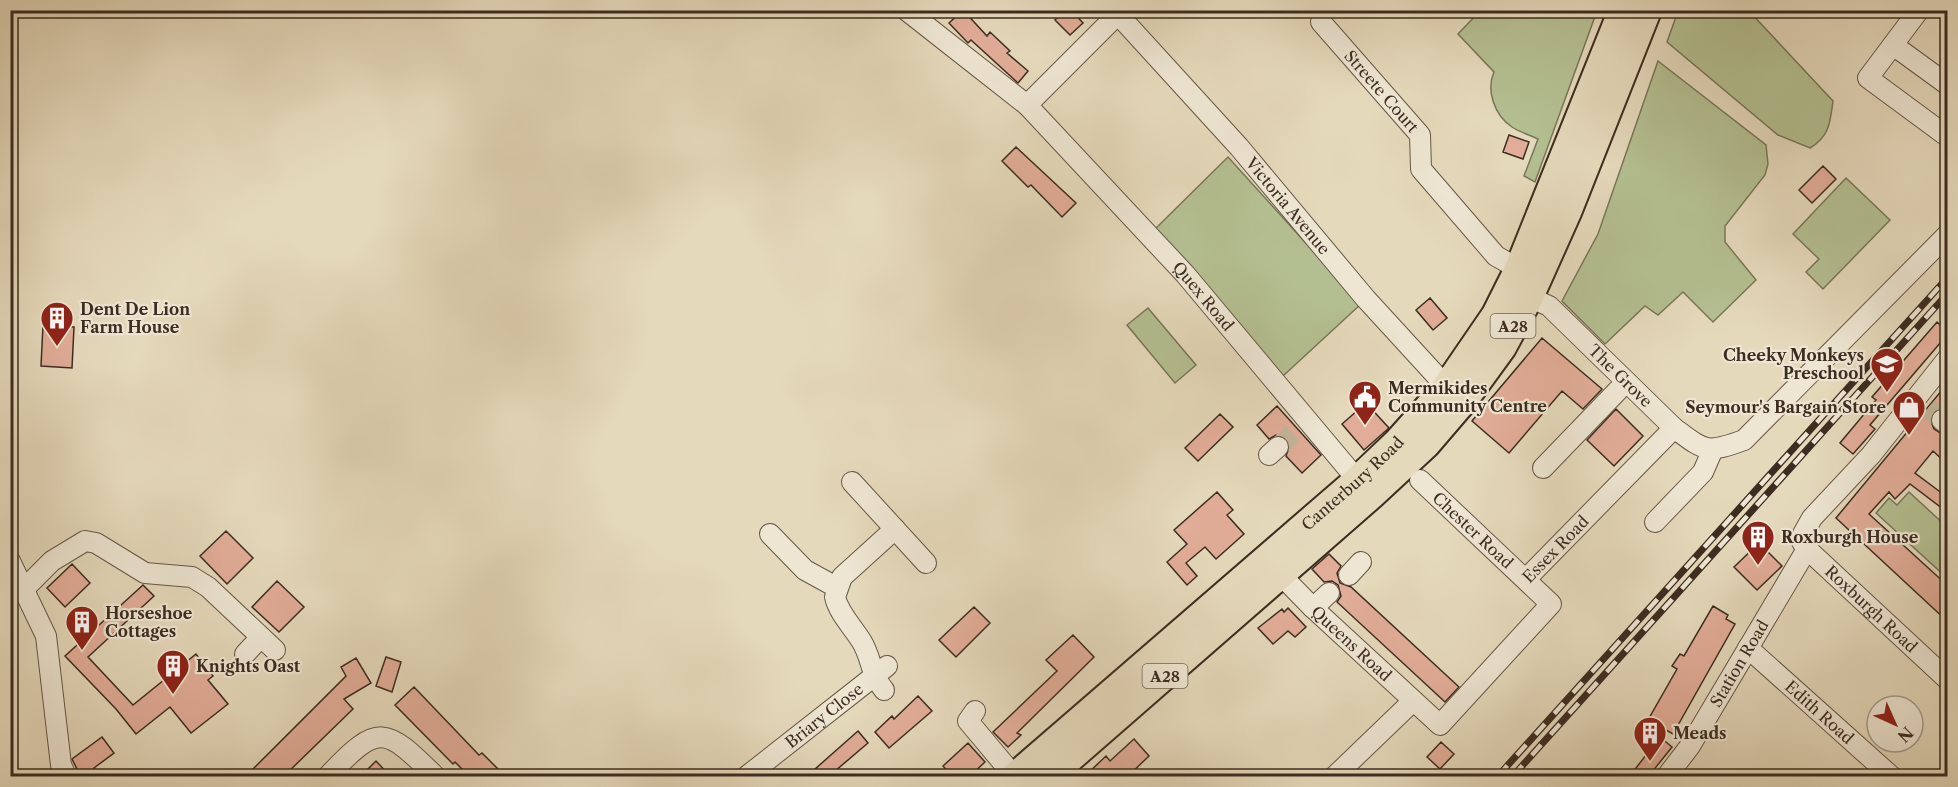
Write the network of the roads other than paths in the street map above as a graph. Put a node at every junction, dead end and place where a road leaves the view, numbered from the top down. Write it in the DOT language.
graph roads {
  1 [pos="906,10"];
  2 [pos="1623,10"];
  3 [pos="1647,10"];
  4 [pos="1919,10"];
  5 [pos="1118,12"];
  6 [pos="1315,17"];
  7 [pos="1893,45"];
  8 [pos="1947,85"];
  9 [pos="1027,105"];
  10 [pos="1947,137"];
  11 [pos="1947,234"];
  12 [pos="1519,269"];
  13 [pos="1529,297"];
  14 [pos="1947,358"];
  15 [pos="1626,382"];
  16 [pos="1454,395"];
  17 [pos="1933,412"];
  18 [pos="1674,428"];
  19 [pos="1715,450"];
  20 [pos="1543,468"];
  21 [pos="1420,480"];
  22 [pos="852,482"];
  23 [pos="1364,488"];
  24 [pos="1655,522"];
  25 [pos="895,529"];
  26 [pos="770,534"];
  27 [pos="1805,542"];
  28 [pos="10,561"];
  29 [pos="926,563"];
  30 [pos="1273,568"];
  31 [pos="1526,579"];
  32 [pos="836,587"];
  33 [pos="25,588"];
  34 [pos="1329,593"];
  35 [pos="1313,608"];
  36 [pos="1748,648"];
  37 [pos="245,654"];
  38 [pos="1947,680"];
  39 [pos="1413,701"];
  40 [pos="975,711"];
  41 [pos="1100,718"];
  42 [pos="1440,725"];
  43 [pos="66,777"];
  44 [pos="328,777"];
  45 [pos="435,777"];
  46 [pos="747,777"];
  47 [pos="1015,777"];
  48 [pos="1049,777"];
  49 [pos="1335,777"];
  50 [pos="1667,777"];
  51 [pos="1891,777"];
  1 -- 9 [label="street, Quex Road"];
  2 -- 12 [label="highway, Canterbury Road / A28"];
  3 -- 13 [label="highway, Canterbury Road / A28"];
  4 -- 7 [label="street"];
  5 -- 9 [label="street"];
  5 -- 16 [label="street, Victoria Avenue"];
  6 -- 12 [label="street, Streete Court"];
  7 -- 8 [label="street"];
  7 -- 10 [label="street"];
  9 -- 23 [label="street, Quex Road"];
  11 -- 19 [label="street"];
  12 -- 13 [label="street"];
  12 -- 16 [label="highway, Canterbury Road / A28"];
  13 -- 15 [label="street, The Grove"];
  13 -- 16 [label="highway, Canterbury Road / A28"];
  14 -- 17 [label="street, Station Road"];
  15 -- 18 [label="street, The Grove"];
  15 -- 20 [label="street"];
  16 -- 23 [label="highway, Canterbury Road / A28"];
  17 -- 27 [label="street, Station Road"];
  18 -- 19 [label="street, The Grove"];
  18 -- 31 [label="street, Essex Road"];
  19 -- 24 [label="street"];
  21 -- 31 [label="street, Chester Road"];
  22 -- 25 [label="street"];
  23 -- 30 [label="highway, Canterbury Road / A28"];
  25 -- 29 [label="street"];
  25 -- 32 [label="street"];
  26 -- 32 [label="street"];
  27 -- 36 [label="street, Station Road"];
  27 -- 38 [label="street, Roxburgh Road"];
  28 -- 33 [label="street"];
  30 -- 35 [label="street, Queens Road"];
  30 -- 41 [label="highway, Canterbury Road / A28"];
  31 -- 42 [label="street, Essex Road"];
  32 -- 46 [label="street, Briary Close"];
  33 -- 37 [label="street"];
  33 -- 43 [label="street"];
  34 -- 35 [label="street"];
  35 -- 39 [label="street, Queens Road"];
  36 -- 50 [label="street, Station Road"];
  36 -- 51 [label="street, Edith Road"];
  39 -- 42 [label="street, Queens Road"];
  39 -- 49 [label="street"];
  40 -- 47 [label="street"];
  41 -- 47 [label="highway, Canterbury Road / A28"];
  41 -- 48 [label="highway, Canterbury Road / A28"];
  44 -- 45 [label="street"];
}
